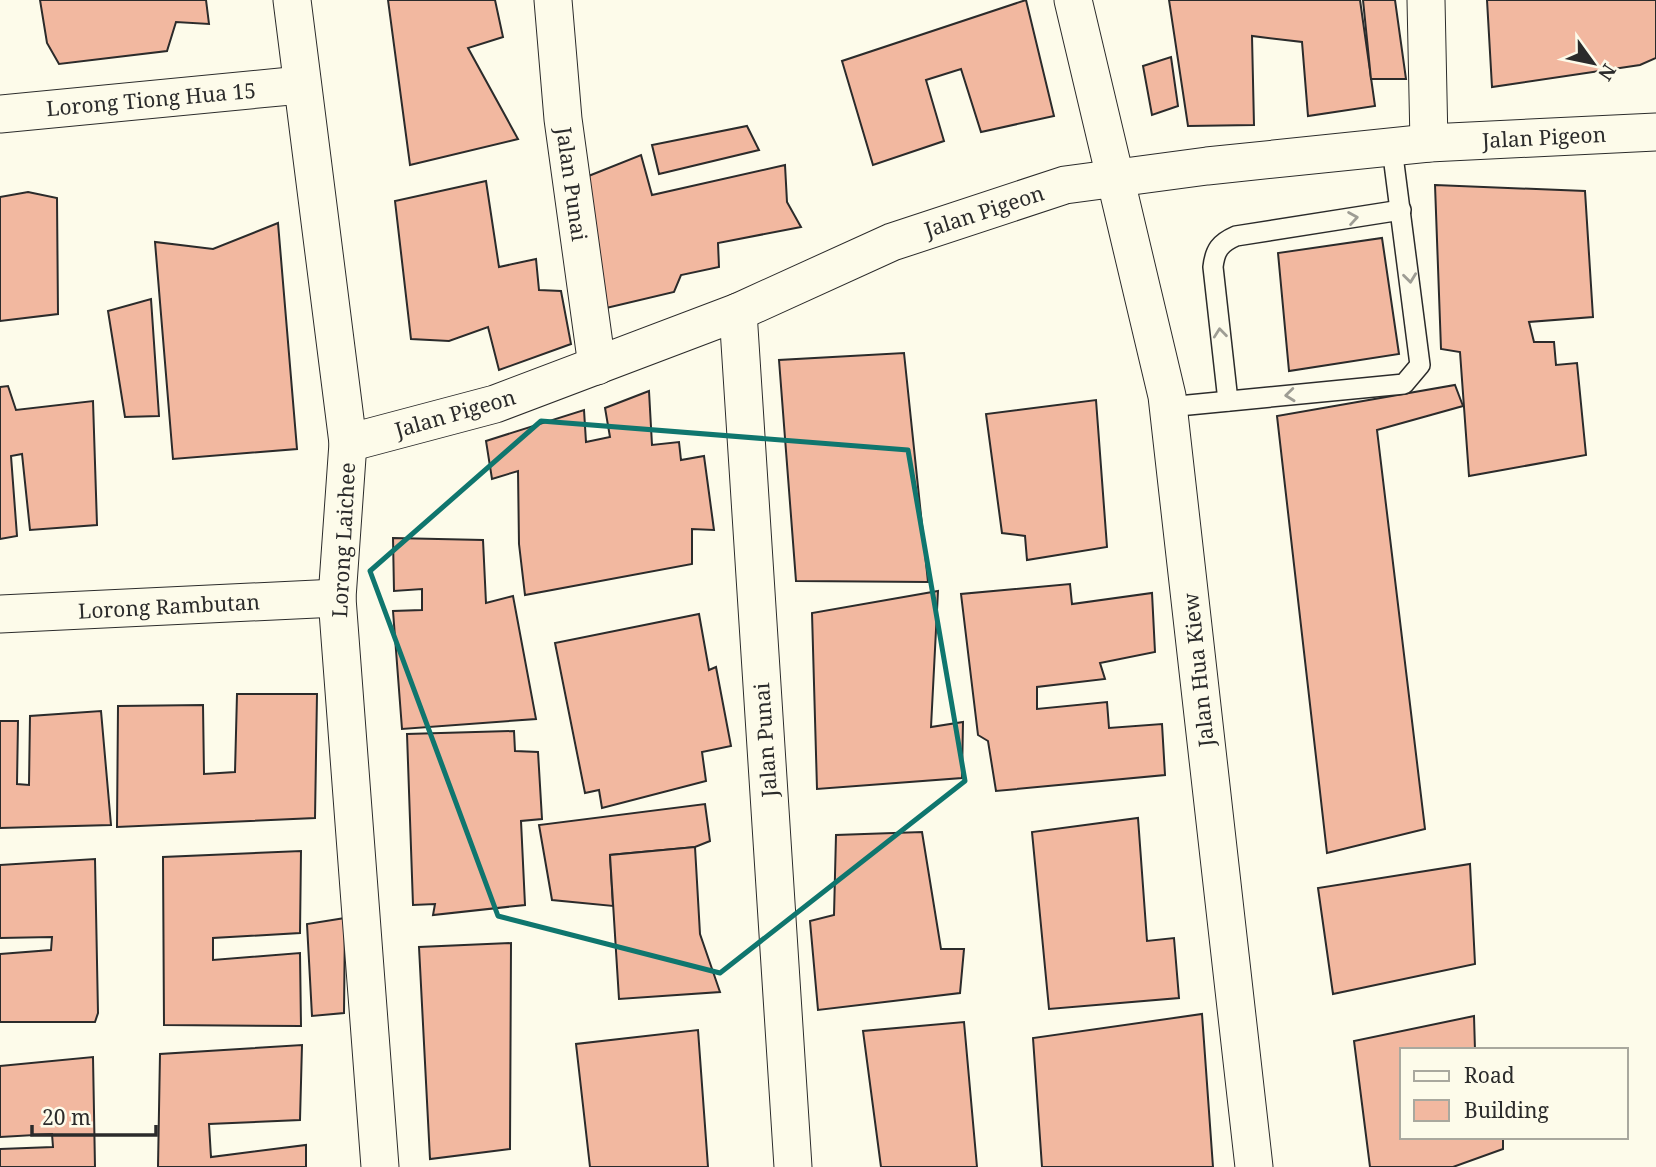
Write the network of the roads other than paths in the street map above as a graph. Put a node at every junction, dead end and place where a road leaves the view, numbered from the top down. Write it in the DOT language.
graph roads {
  1 [pos="292,0"];
  2 [pos="553,0"];
  3 [pos="1073,0"];
  4 [pos="1426,0"];
  5 [pos="301,85"];
  6 [pos="0,114"];
  7 [pos="1656,132"];
  8 [pos="1429,143"];
  9 [pos="1392,148"];
  10 [pos="1115,178"];
  11 [pos="1401,211"];
  12 [pos="738,312"];
  13 [pos="597,366"];
  14 [pos="1228,401"];
  15 [pos="1168,407"];
  16 [pos="348,443"];
  17 [pos="337,598"];
  18 [pos="0,614"];
  19 [pos="380,1167"];
  20 [pos="793,1167"];
  21 [pos="1254,1167"];
  1 -- 5 [label="street, Lorong Laichee"];
  2 -- 13 [label="street, Jalan Punai"];
  3 -- 10 [label="street, Jalan Hua Kiew"];
  4 -- 8 [label="street"];
  5 -- 6 [label="street, Lorong Tiong Hua 15"];
  5 -- 16 [label="street, Lorong Laichee"];
  7 -- 8 [label="street, Jalan Pigeon"];
  8 -- 9 [label="street, Jalan Pigeon"];
  9 -- 10 [label="street, Jalan Pigeon"];
  9 -- 11 [label="lane"];
  10 -- 12 [label="street, Jalan Pigeon"];
  10 -- 15 [label="street, Jalan Hua Kiew"];
  14 -- 11 [label="lane, one-way"];
  11 -- 14 [label="lane, one-way"];
  12 -- 13 [label="street, Jalan Pigeon"];
  12 -- 20 [label="street, Jalan Punai"];
  13 -- 16 [label="street, Jalan Pigeon"];
  14 -- 15 [label="lane"];
  15 -- 21 [label="street, Jalan Hua Kiew"];
  16 -- 17 [label="street, Lorong Laichee"];
  17 -- 18 [label="street, Lorong Rambutan"];
  17 -- 19 [label="street, Lorong Laichee"];
}
